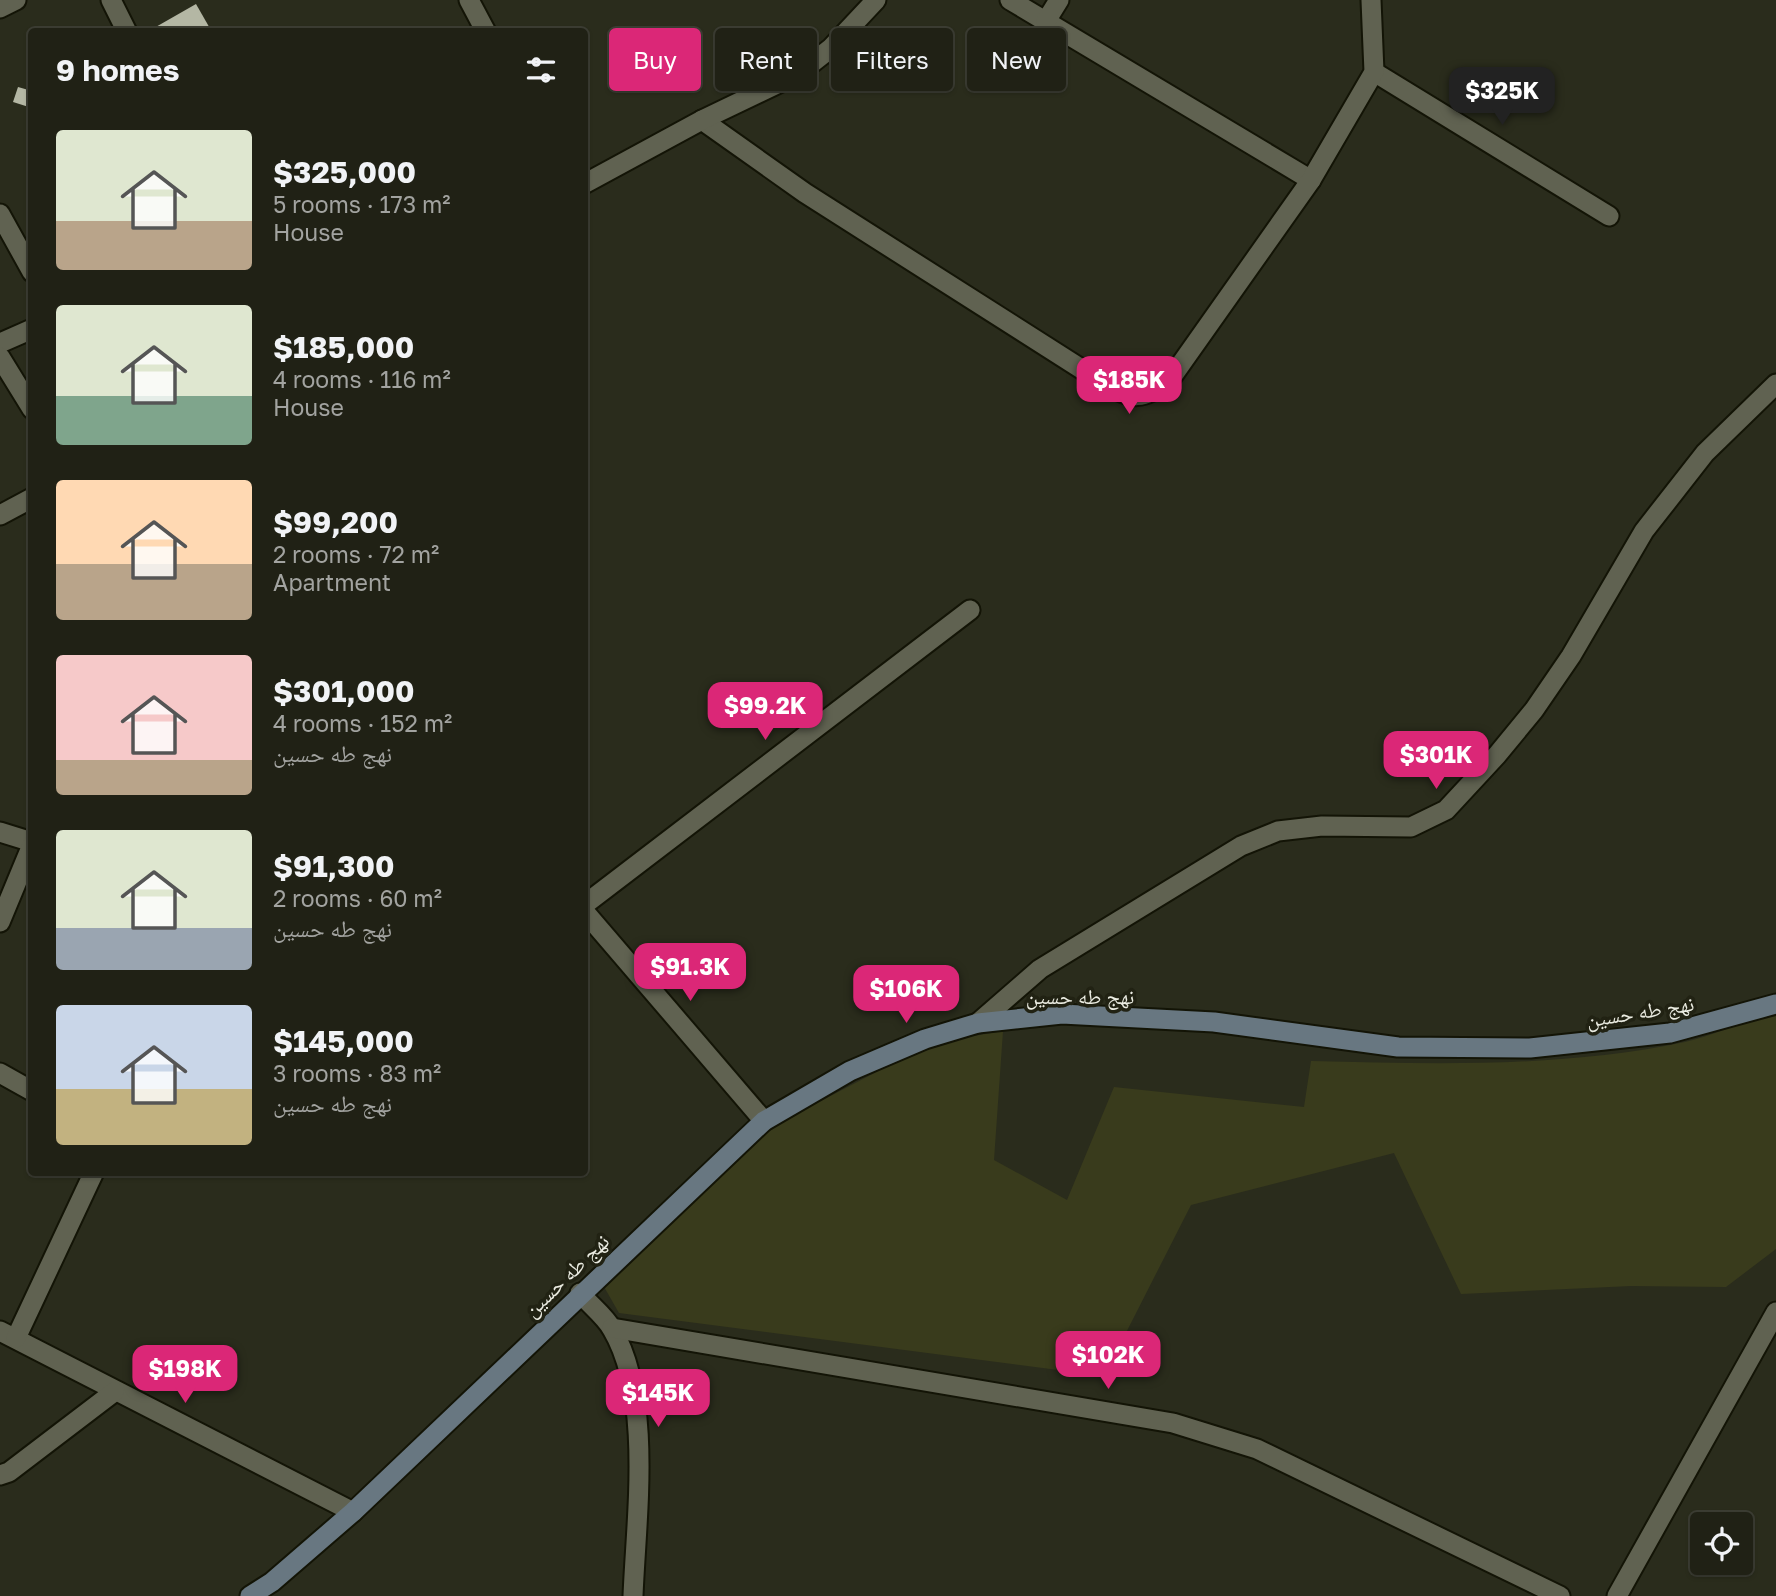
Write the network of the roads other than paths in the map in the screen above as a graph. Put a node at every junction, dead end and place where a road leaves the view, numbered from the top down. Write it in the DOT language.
graph roads {
  1 [pos="16,0"];
  2 [pos="111,0"];
  3 [pos="469,0"];
  4 [pos="876,0"];
  5 [pos="1010,0"];
  6 [pos="1059,0"];
  7 [pos="1371,0"];
  8 [pos="0,8"];
  9 [pos="1046,21"];
  10 [pos="125,28"];
  11 [pos="484,28"];
  12 [pos="1374,72"];
  13 [pos="702,120"];
  14 [pos="1311,180"];
  15 [pos="588,182"];
  16 [pos="0,214"];
  17 [pos="1609,216"];
  18 [pos="28,265"];
  19 [pos="28,331"];
  20 [pos="0,344"];
  21 [pos="0,357"];
  22 [pos="1776,384"];
  23 [pos="28,402"];
  24 [pos="28,500"];
  25 [pos="0,515"];
  26 [pos="970,610"];
  27 [pos="0,831"];
  28 [pos="28,842"];
  29 [pos="28,853"];
  30 [pos="588,902"];
  31 [pos="588,916"];
  32 [pos="0,922"];
  33 [pos="1776,1004"];
  34 [pos="978,1023"];
  35 [pos="0,1073"];
  36 [pos="28,1089"];
  37 [pos="764,1121"];
  38 [pos="92,1176"];
  39 [pos="580,1293"];
  40 [pos="1776,1312"];
  41 [pos="612,1328"];
  42 [pos="8,1334"];
  43 [pos="114,1391"];
  44 [pos="0,1475"];
  45 [pos="353,1512"];
  46 [pos="250,1596"];
  47 [pos="634,1596"];
  48 [pos="1560,1596"];
  49 [pos="1617,1596"];
  1 -- 8 [label="street"];
  2 -- 10 [label="street"];
  3 -- 11 [label="street"];
  4 -- 13 [label="street"];
  5 -- 9 [label="street"];
  6 -- 9 [label="street"];
  7 -- 12 [label="street"];
  9 -- 14 [label="street"];
  12 -- 14 [label="street"];
  12 -- 17 [label="street"];
  13 -- 14 [label="street"];
  13 -- 15 [label="street"];
  16 -- 18 [label="street"];
  19 -- 20 [label="street"];
  21 -- 23 [label="street"];
  22 -- 34 [label="street"];
  24 -- 25 [label="street"];
  26 -- 30 [label="street"];
  27 -- 28 [label="street"];
  29 -- 32 [label="street"];
  31 -- 37 [label="street"];
  33 -- 34 [label="main road, نهج طه حسين"];
  34 -- 37 [label="main road, نهج طه حسين"];
  35 -- 36 [label="street"];
  37 -- 39 [label="main road, نهج طه حسين"];
  38 -- 42 [label="street"];
  39 -- 41 [label="street"];
  39 -- 45 [label="main road, نهج طه حسين"];
  40 -- 49 [label="street"];
  41 -- 47 [label="street"];
  41 -- 48 [label="street"];
  42 -- 43 [label="street"];
  43 -- 44 [label="street"];
  43 -- 45 [label="street"];
  45 -- 46 [label="main road, نهج طه حسين"];
}
